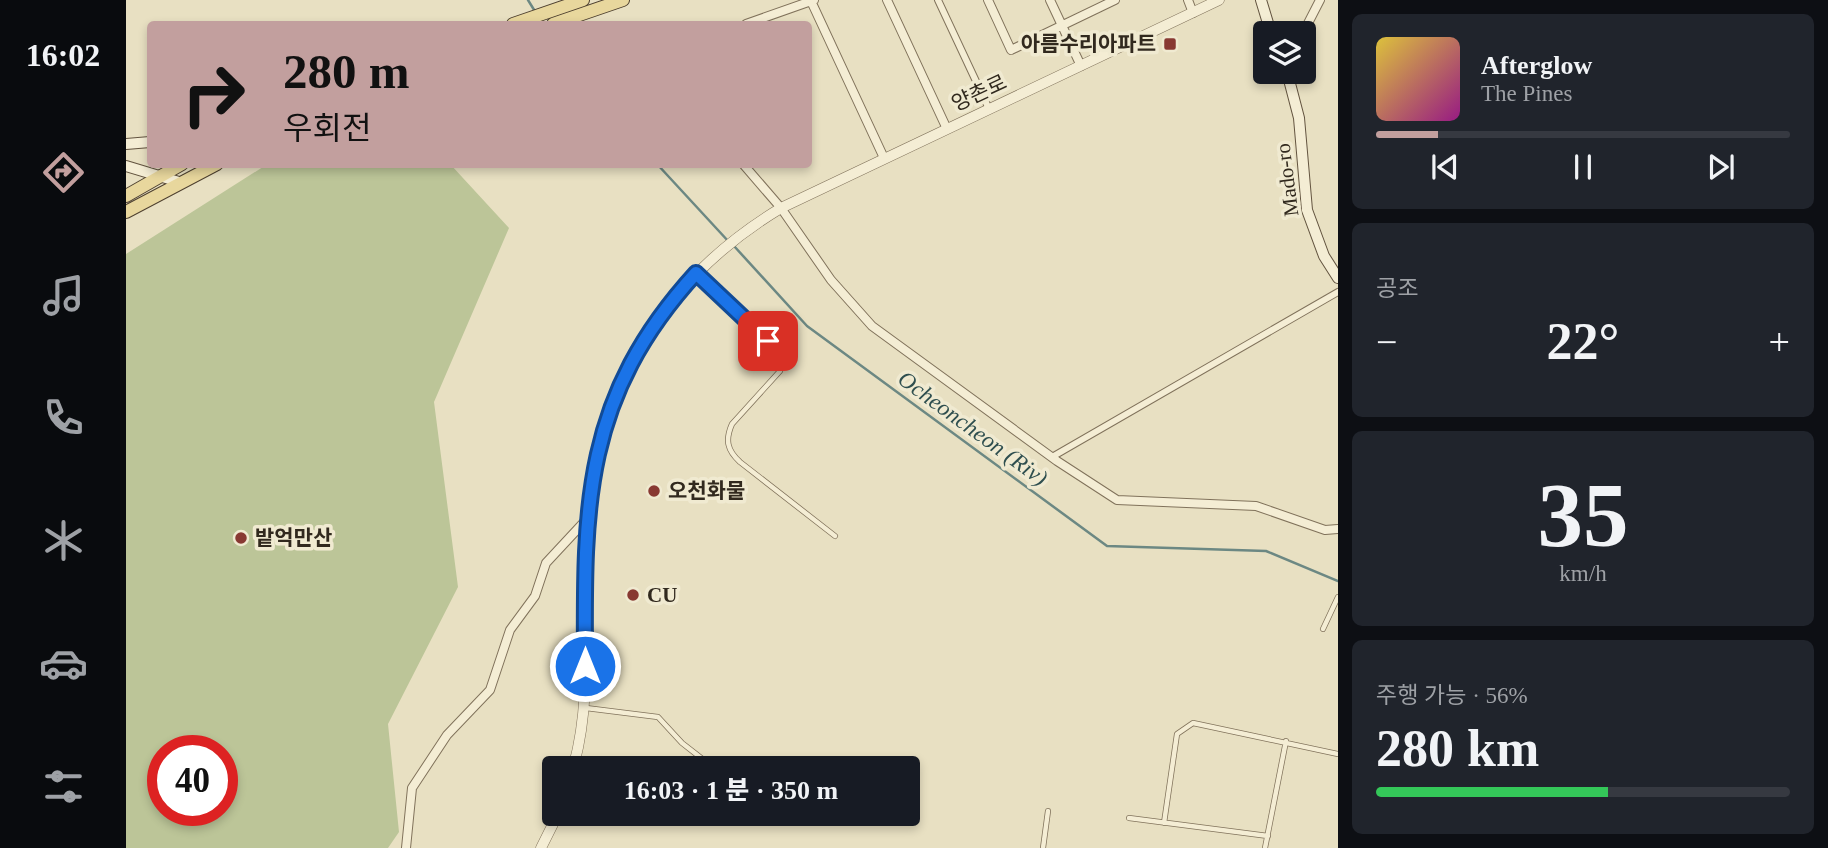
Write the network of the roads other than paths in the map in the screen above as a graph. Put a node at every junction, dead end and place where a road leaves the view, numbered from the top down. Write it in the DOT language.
graph roads {
  1 [pos="583,0"];
  2 [pos="623,0"];
  3 [pos="887,0"];
  4 [pos="938,0"];
  5 [pos="988,0"];
  6 [pos="1050,0"];
  7 [pos="1115,0"];
  8 [pos="1188,0"];
  9 [pos="1219,0"];
  10 [pos="1261,0"];
  11 [pos="1320,0"];
  12 [pos="813,1"];
  13 [pos="1193,13"];
  14 [pos="522,21"];
  15 [pos="563,21"];
  16 [pos="755,21"];
  17 [pos="1267,21"];
  18 [pos="1309,21"];
  19 [pos="1062,26"];
  20 [pos="1082,66"];
  21 [pos="1290,84"];
  22 [pos="989,109"];
  23 [pos="947,128"];
  24 [pos="147,142"];
  25 [pos="126,144"];
  26 [pos="884,158"];
  27 [pos="126,166"];
  28 [pos="174,168"];
  29 [pos="209,168"];
  30 [pos="210,168"];
  31 [pos="746,168"];
  32 [pos="161,175"];
  33 [pos="179,182"];
  34 [pos="126,196"];
  35 [pos="781,208"];
  36 [pos="126,212"];
  37 [pos="126,220"];
  38 [pos="696,273"];
  39 [pos="1338,278"];
  40 [pos="1338,292"];
  41 [pos="1052,457"];
  42 [pos="586,520"];
  43 [pos="1338,529"];
  44 [pos="835,536"];
  45 [pos="1338,597"];
  46 [pos="1323,629"];
  47 [pos="585,708"];
  48 [pos="1286,741"];
  49 [pos="1338,754"];
  50 [pos="575,756"];
  51 [pos="699,756"];
  52 [pos="1048,811"];
  53 [pos="1129,818"];
  54 [pos="1164,823"];
  55 [pos="552,826"];
  56 [pos="1268,836"];
  57 [pos="406,848"];
  58 [pos="541,848"];
  59 [pos="1043,848"];
  60 [pos="1265,848"];
  1 -- 14 [label="main road"];
  2 -- 15 [label="main road"];
  3 -- 23 [label="street"];
  4 -- 22 [label="street"];
  5 -- 19 [label="street"];
  6 -- 19 [label="street"];
  7 -- 19 [label="street"];
  8 -- 13 [label="street"];
  9 -- 13 [label="street, 양촌로"];
  10 -- 17 [label="main road"];
  11 -- 18 [label="street"];
  12 -- 16 [label="street"];
  12 -- 26 [label="street"];
  13 -- 20 [label="street, 양촌로"];
  19 -- 20 [label="street"];
  20 -- 22 [label="street, 양촌로"];
  21 -- 39 [label="main road, Mado-ro"];
  22 -- 23 [label="street, 양촌로"];
  23 -- 26 [label="street, 양촌로"];
  24 -- 25 [label="main road"];
  26 -- 35 [label="street, 양촌로"];
  27 -- 32 [label="main road"];
  28 -- 32 [label="main road"];
  29 -- 33 [label="main road"];
  30 -- 37 [label="main road"];
  31 -- 35 [label="street"];
  32 -- 33 [label="main road"];
  32 -- 34 [label="main road"];
  33 -- 36 [label="main road"];
  35 -- 38 [label="street, 양촌로"];
  35 -- 41 [label="street"];
  38 -- 42 [label="street, 양촌로"];
  38 -- 44 [label="lane"];
  40 -- 41 [label="street"];
  41 -- 43 [label="street"];
  42 -- 47 [label="street, 양촌로"];
  42 -- 57 [label="street"];
  45 -- 46 [label="lane"];
  47 -- 50 [label="street, 양촌로"];
  47 -- 51 [label="lane"];
  48 -- 49 [label="lane"];
  48 -- 54 [label="lane"];
  48 -- 56 [label="lane"];
  52 -- 59 [label="lane"];
  53 -- 54 [label="lane"];
  54 -- 56 [label="lane"];
  55 -- 58 [label="street"];
  56 -- 60 [label="lane"];
}
